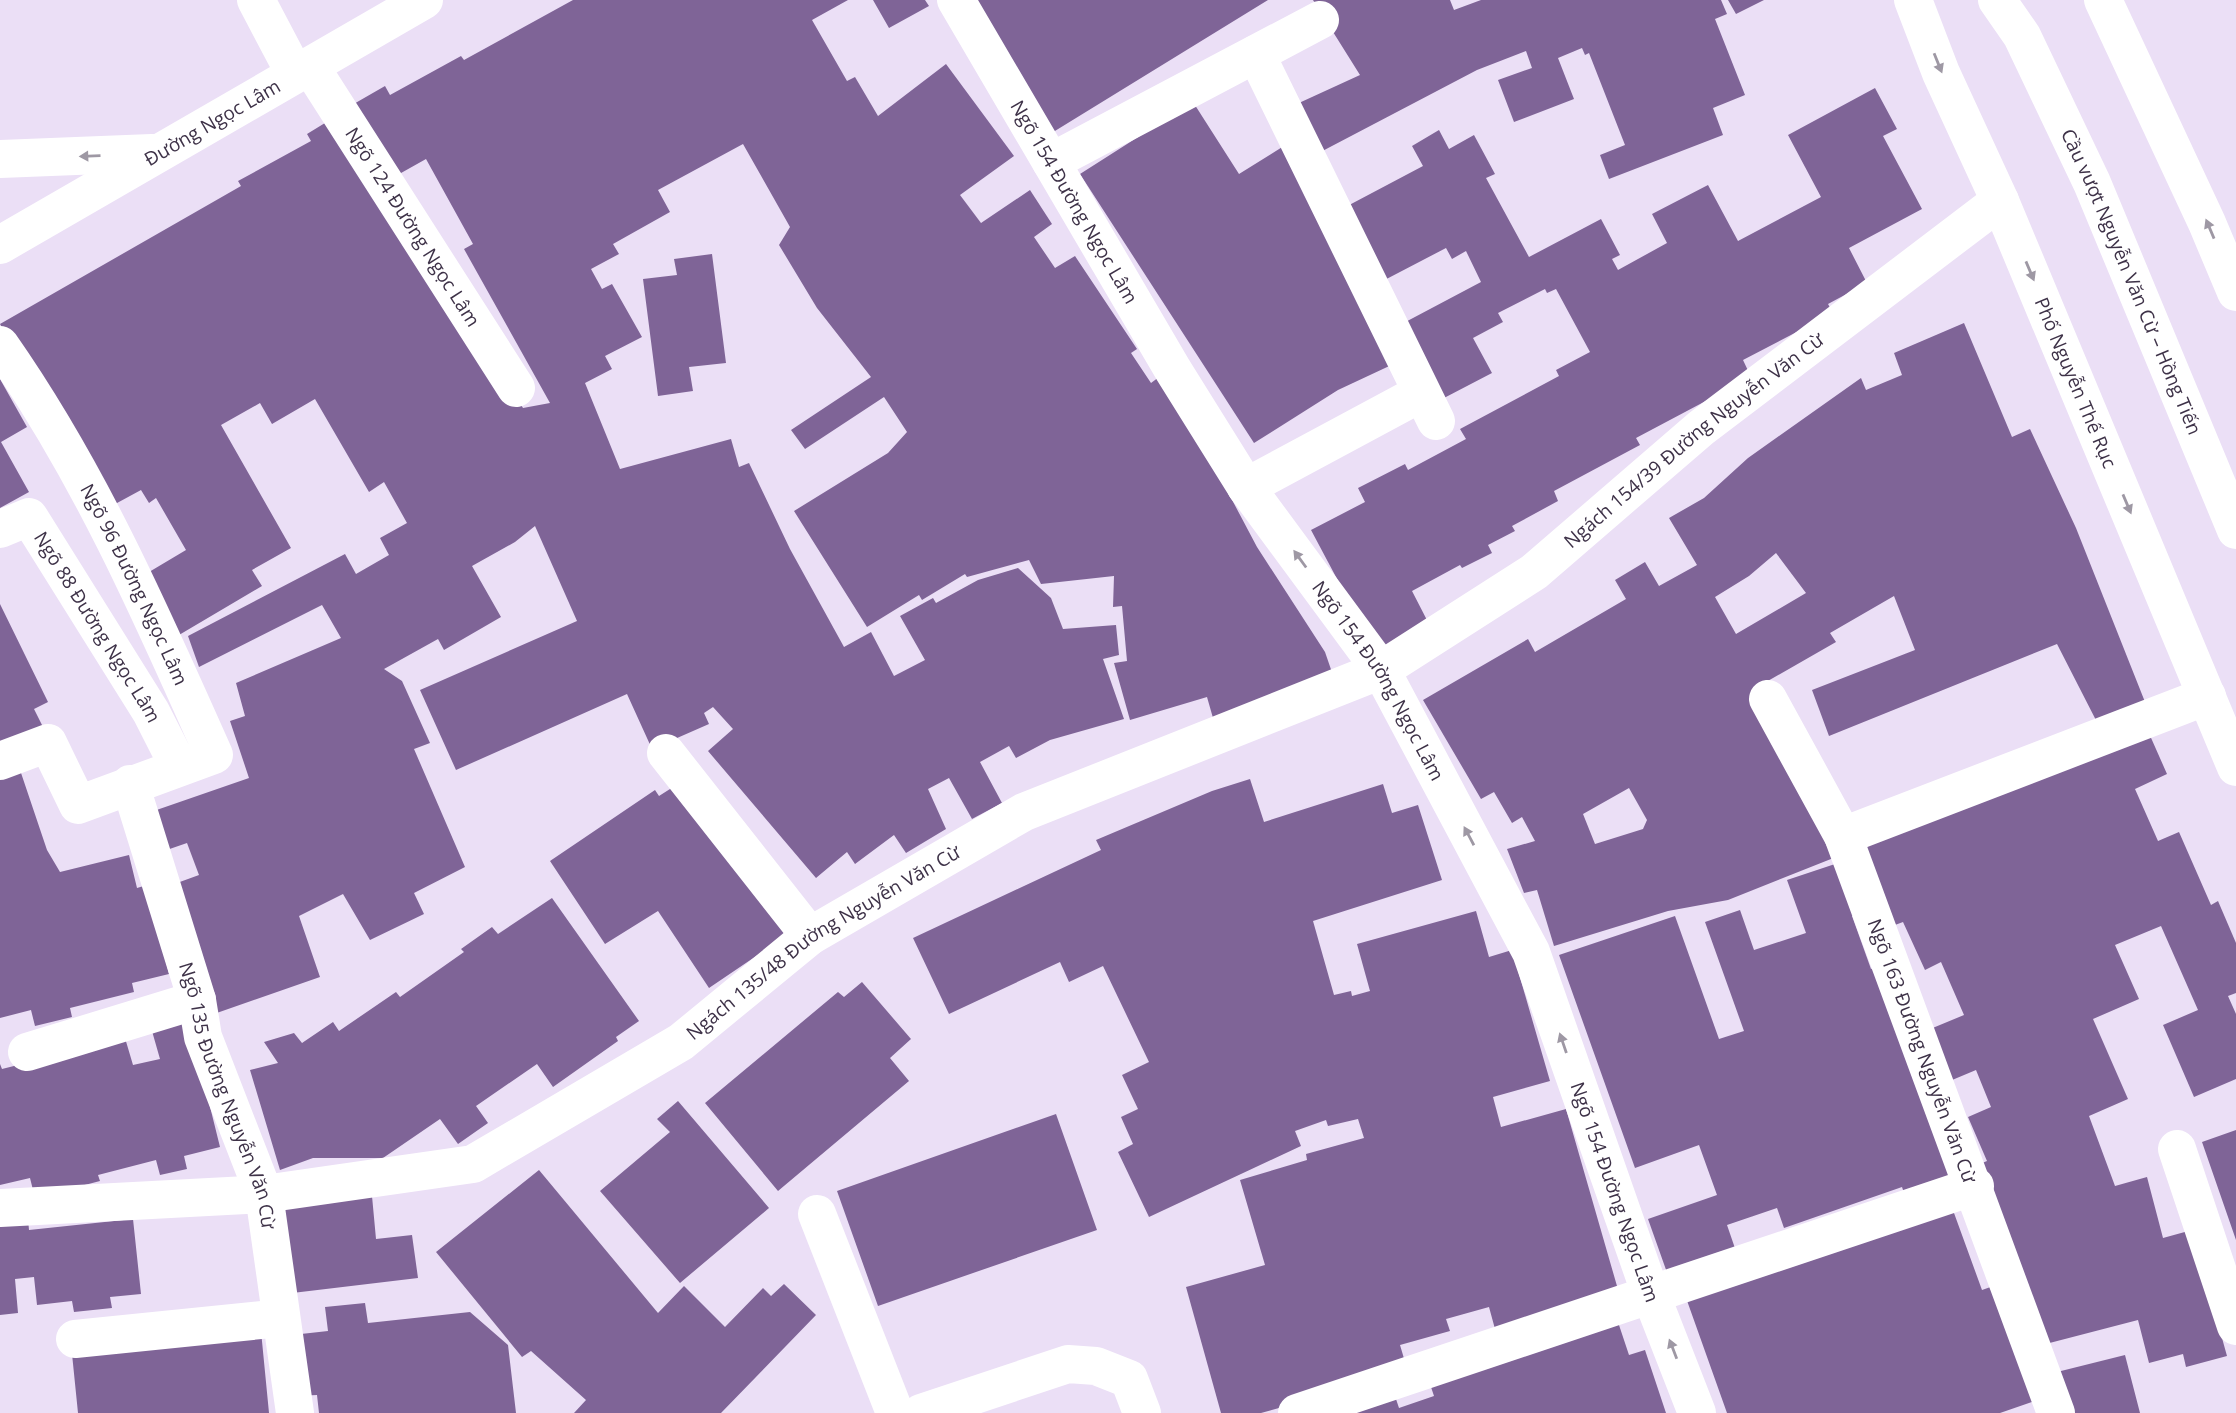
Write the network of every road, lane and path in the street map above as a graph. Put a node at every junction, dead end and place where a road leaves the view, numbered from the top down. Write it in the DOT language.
graph roads {
  1 [pos="256,0"];
  2 [pos="424,0"];
  3 [pos="956,0"];
  4 [pos="1913,0"];
  5 [pos="1997,0"];
  6 [pos="2106,1"];
  7 [pos="2017,18"];
  8 [pos="1320,20"];
  9 [pos="1256,54"];
  10 [pos="303,70"];
  11 [pos="158,153"];
  12 [pos="0,159"];
  13 [pos="1051,162"];
  14 [pos="2000,201"];
  15 [pos="0,245"];
  16 [pos="2236,292"];
  17 [pos="0,345"];
  18 [pos="516,388"];
  19 [pos="1246,487"];
  20 [pos="0,529"];
  21 [pos="2236,530"];
  22 [pos="1381,670"];
  23 [pos="2207,696"];
  24 [pos="1768,699"];
  25 [pos="666,753"];
  26 [pos="0,761"];
  27 [pos="180,767"];
  28 [pos="2236,767"];
  29 [pos="130,784"];
  30 [pos="1843,836"];
  31 [pos="810,936"];
  32 [pos="197,1000"];
  33 [pos="27,1052"];
  34 [pos="2177,1149"];
  35 [pos="1975,1186"];
  36 [pos="264,1194"];
  37 [pos="0,1208"];
  38 [pos="817,1214"];
  39 [pos="1651,1295"];
  40 [pos="281,1318"];
  41 [pos="2236,1326"];
  42 [pos="75,1339"];
  43 [pos="295,1413"];
  44 [pos="895,1413"];
  45 [pos="921,1413"];
  46 [pos="1142,1413"];
  47 [pos="1297,1413"];
  48 [pos="1698,1413"];
  49 [pos="2056,1413"];
  1 -- 10 [label="street, Ngõ 124 Đường Ngọc Lâm"];
  2 -- 10 [label="street, Đường Ngọc Lâm"];
  3 -- 13 [label="street, Ngõ 154 Đường Ngọc Lâm"];
  4 -- 14 [label="street, Phố Nguyễn Thế Rục, one-way"];
  5 -- 7 [label="street, Cầu vượt Nguyễn Văn Cừ – Hồng Tiến"];
  16 -- 6 [label="street, one-way"];
  7 -- 21 [label="street, Cầu vượt Nguyễn Văn Cừ – Hồng Tiến"];
  8 -- 9 [label="street"];
  9 -- 13 [label="street"];
  9 -- 19 [label="street"];
  10 -- 11 [label="street, Đường Ngọc Lâm"];
  10 -- 18 [label="street, Ngõ 124 Đường Ngọc Lâm"];
  11 -- 12 [label="street, one-way"];
  11 -- 15 [label="street, Đường Ngọc Lâm"];
  13 -- 19 [label="street, Ngõ 154 Đường Ngọc Lâm"];
  14 -- 22 [label="street, Ngách 154/39 Đường Nguyễn Văn Cừ"];
  14 -- 23 [label="street, Phố Nguyễn Thế Rục, one-way"];
  17 -- 27 [label="street, Ngõ 96 Đường Ngọc Lâm"];
  22 -- 19 [label="street, Ngõ 154 Đường Ngọc Lâm, one-way"];
  20 -- 27 [label="street, Ngõ 88 Đường Ngọc Lâm"];
  22 -- 31 [label="street, Ngách 135/48 Đường Nguyễn Văn Cừ"];
  39 -- 22 [label="street, Ngõ 154 Đường Ngọc Lâm, one-way"];
  23 -- 28 [label="street, Phố Nguyễn Thế Rục"];
  23 -- 30 [label="street"];
  24 -- 30 [label="street, Ngõ 163 Đường Nguyễn Văn Cừ"];
  25 -- 31 [label="street"];
  26 -- 29 [label="street, Ngõ 96 Đường Ngọc Lâm"];
  27 -- 29 [label="street, Ngõ 96 Đường Ngọc Lâm"];
  29 -- 32 [label="street, Ngõ 135 Đường Nguyễn Văn Cừ"];
  30 -- 35 [label="street, Ngõ 163 Đường Nguyễn Văn Cừ"];
  31 -- 36 [label="street, Ngách 135/48 Đường Nguyễn Văn Cừ"];
  32 -- 33 [label="street"];
  32 -- 36 [label="street, Ngõ 135 Đường Nguyễn Văn Cừ"];
  34 -- 41 [label="street"];
  35 -- 39 [label="street"];
  35 -- 49 [label="street, Ngõ 163 Đường Nguyễn Văn Cừ"];
  36 -- 37 [label="street, Ngách 135/48 Đường Nguyễn Văn Cừ"];
  36 -- 40 [label="street, Ngõ 135 Đường Nguyễn Văn Cừ"];
  38 -- 44 [label="street"];
  39 -- 47 [label="street"];
  48 -- 39 [label="street, Ngõ 154 Đường Ngọc Lâm, one-way"];
  40 -- 42 [label="street"];
  40 -- 43 [label="street, Ngõ 135 Đường Nguyễn Văn Cừ"];
  45 -- 46 [label="street"];
}
